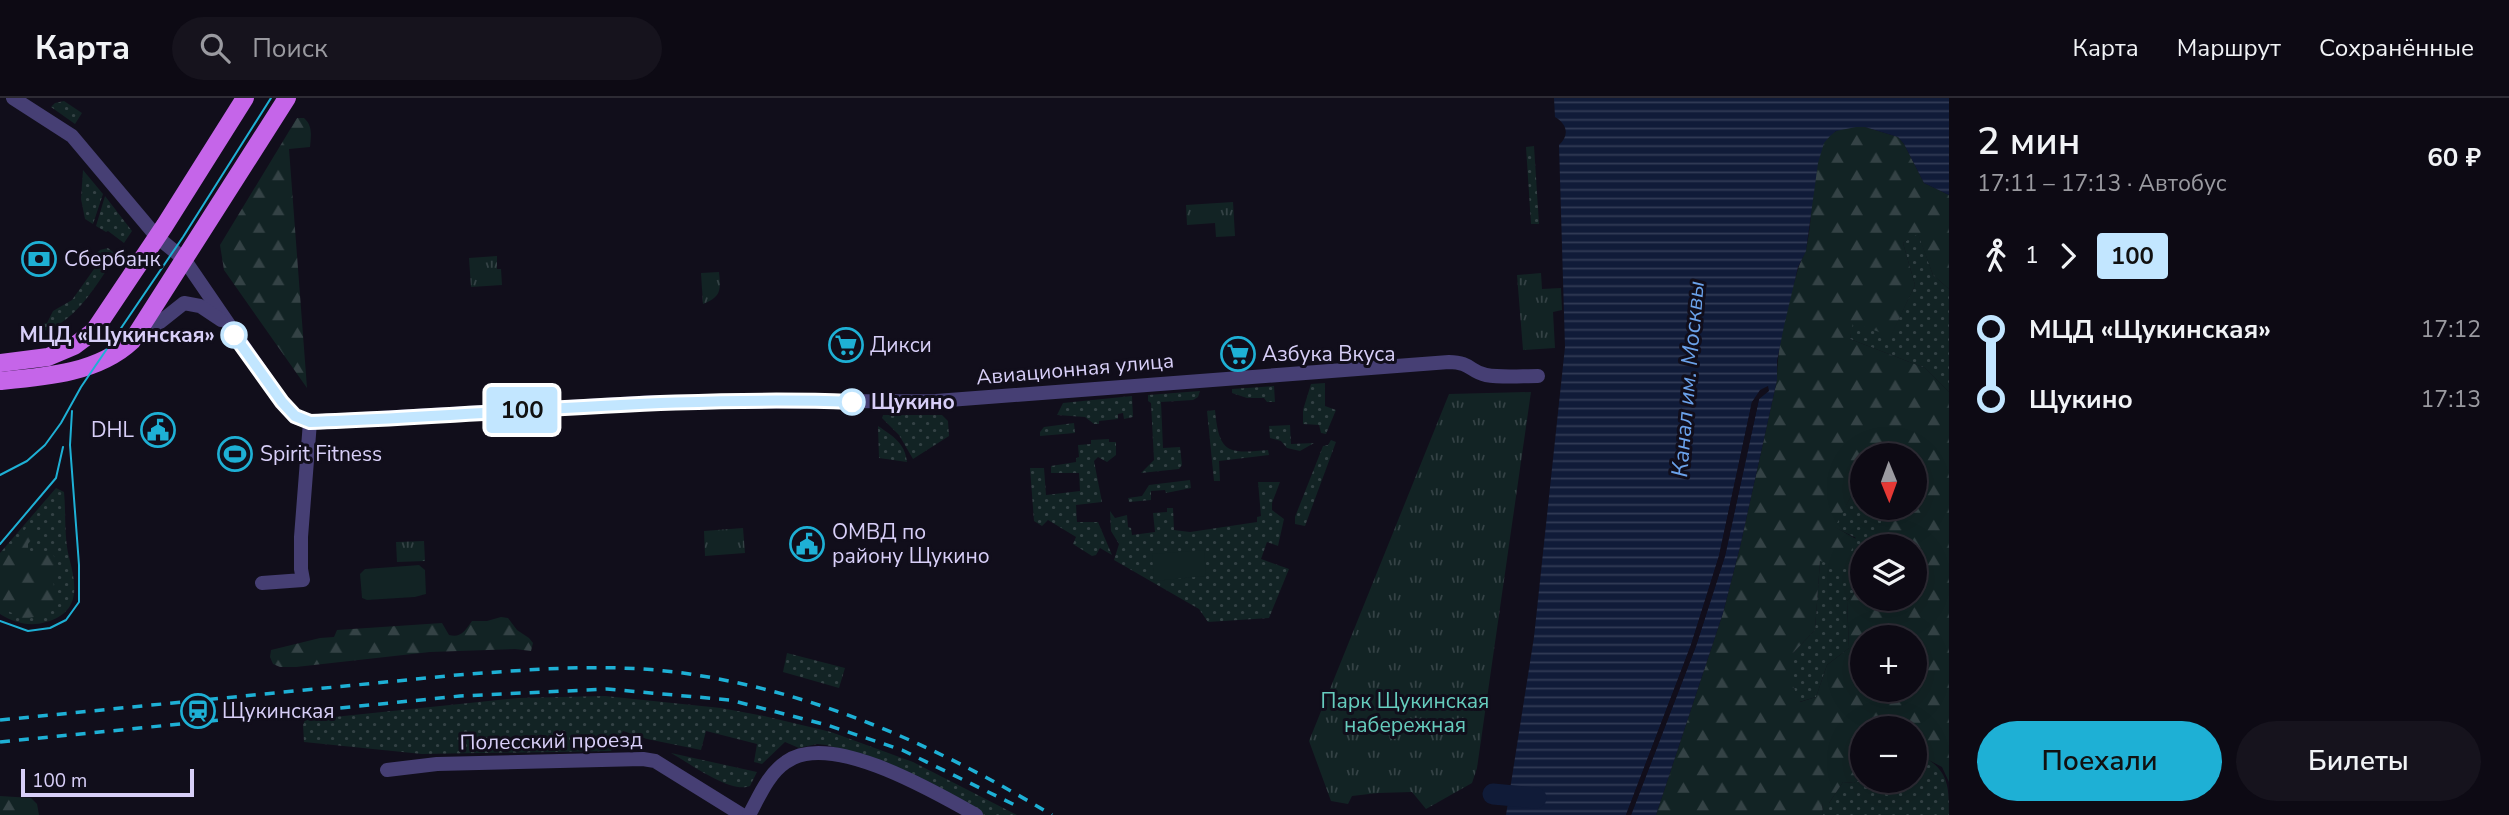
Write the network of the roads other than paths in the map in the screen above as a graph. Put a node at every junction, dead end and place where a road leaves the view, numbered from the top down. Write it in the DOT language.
graph roads {
  1 [pos="13,98"];
  2 [pos="245,98"];
  3 [pos="287,98"];
  4 [pos="157,237"];
  5 [pos="184,259"];
  6 [pos="230,328"];
  7 [pos="132,341"];
  8 [pos="0,363"];
  9 [pos="1538,376"];
  10 [pos="0,381"];
  11 [pos="310,422"];
  12 [pos="262,583"];
  13 [pos="387,770"];
  14 [pos="742,815"];
  15 [pos="749,815"];
  16 [pos="976,815"];
  1 -- 4 [label="street"];
  2 -- 4 [label="main road"];
  3 -- 5 [label="main road"];
  4 -- 5 [label="street"];
  4 -- 8 [label="main road"];
  5 -- 6 [label="street"];
  5 -- 7 [label="main road"];
  6 -- 7 [label="street"];
  6 -- 11 [label="street"];
  7 -- 10 [label="main road"];
  9 -- 11 [label="street, Авиационная улица"];
  11 -- 12 [label="street"];
  13 -- 14 [label="street, Полесский проезд"];
  15 -- 16 [label="street"];
}
